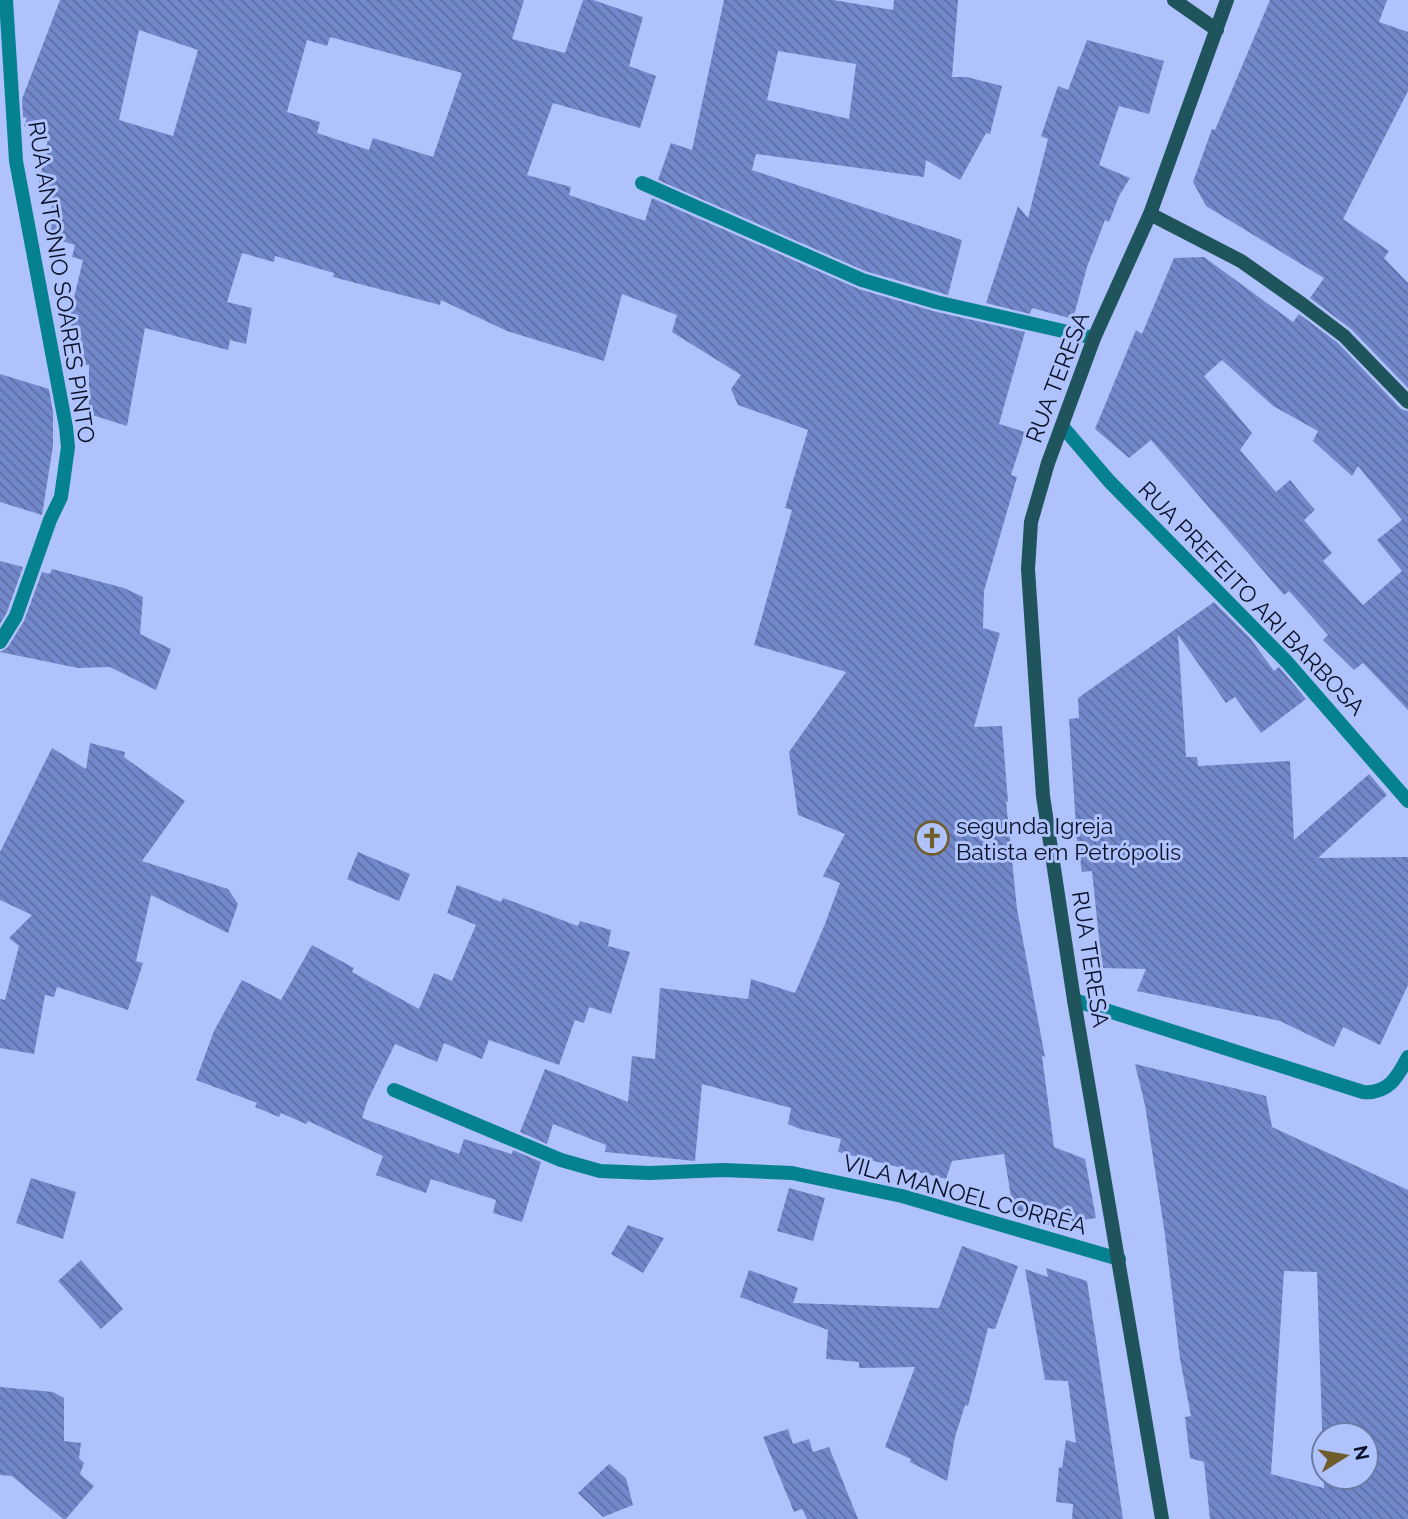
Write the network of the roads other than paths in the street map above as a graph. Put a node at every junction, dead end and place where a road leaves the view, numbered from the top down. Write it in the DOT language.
graph roads {
  1 [pos="6,0"];
  2 [pos="1174,0"];
  3 [pos="1227,0"];
  4 [pos="1217,30"];
  5 [pos="642,183"];
  6 [pos="1150,214"];
  7 [pos="1094,338"];
  8 [pos="1408,402"];
  9 [pos="1062,426"];
  10 [pos="0,642"];
  11 [pos="1408,801"];
  12 [pos="1073,1000"];
  13 [pos="1408,1057"];
  14 [pos="394,1090"];
  15 [pos="1119,1259"];
  16 [pos="1162,1519"];
  1 -- 10 [label="street, RUA ANTONIO SOARES PINTO"];
  2 -- 4 [label="main road"];
  3 -- 4 [label="main road, RUA TERESA"];
  4 -- 6 [label="main road, RUA TERESA"];
  5 -- 7 [label="street"];
  6 -- 7 [label="main road, RUA TERESA"];
  6 -- 8 [label="main road"];
  7 -- 9 [label="main road, RUA TERESA"];
  9 -- 11 [label="street, RUA PREFEITO ARI BARBOSA"];
  9 -- 12 [label="main road, RUA TERESA"];
  12 -- 13 [label="street"];
  12 -- 15 [label="main road, RUA TERESA"];
  14 -- 15 [label="street, VILA MANOEL CORRÊA"];
  15 -- 16 [label="main road, RUA TERESA"];
}
